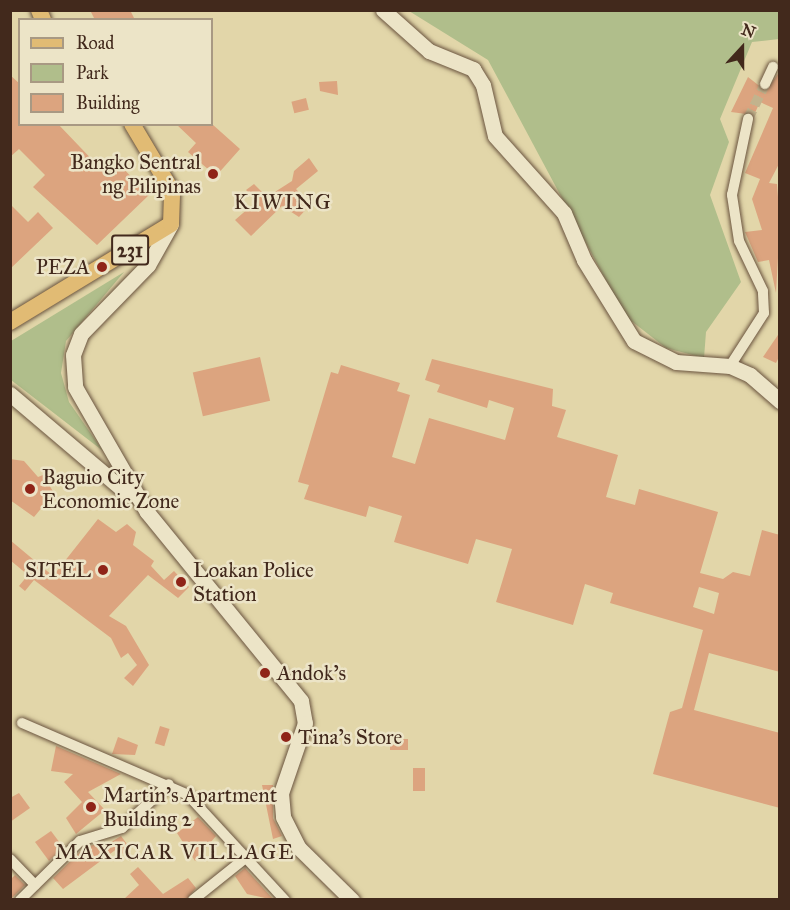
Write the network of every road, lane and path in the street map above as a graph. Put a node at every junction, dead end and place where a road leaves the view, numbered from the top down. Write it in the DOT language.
graph roads {
  1 [pos="383,10"];
  2 [pos="773,67"];
  3 [pos="765,84"];
  4 [pos="748,120"];
  5 [pos="133,126"];
  6 [pos="171,224"];
  7 [pos="10,322"];
  8 [pos="730,366"];
  9 [pos="10,394"];
  10 [pos="780,401"];
  11 [pos="147,512"];
  12 [pos="22,723"];
  13 [pos="169,784"];
  14 [pos="248,856"];
  15 [pos="10,859"];
  16 [pos="35,885"];
  17 [pos="20,900"];
  18 [pos="193,900"];
  19 [pos="285,900"];
  20 [pos="352,900"];
  1 -- 8 [label="main road"];
  2 -- 3 [label="street"];
  4 -- 8 [label="street"];
  5 -- 6 [label="main road, 231"];
  6 -- 7 [label="main road, 231"];
  6 -- 11 [label="main road, 231"];
  8 -- 10 [label="main road"];
  9 -- 11 [label="main road"];
  11 -- 20 [label="main road, 231"];
  12 -- 13 [label="street"];
  13 -- 14 [label="street"];
  13 -- 16 [label="street"];
  14 -- 18 [label="street"];
  14 -- 19 [label="street"];
  15 -- 16 [label="street"];
  16 -- 17 [label="street"];
}
